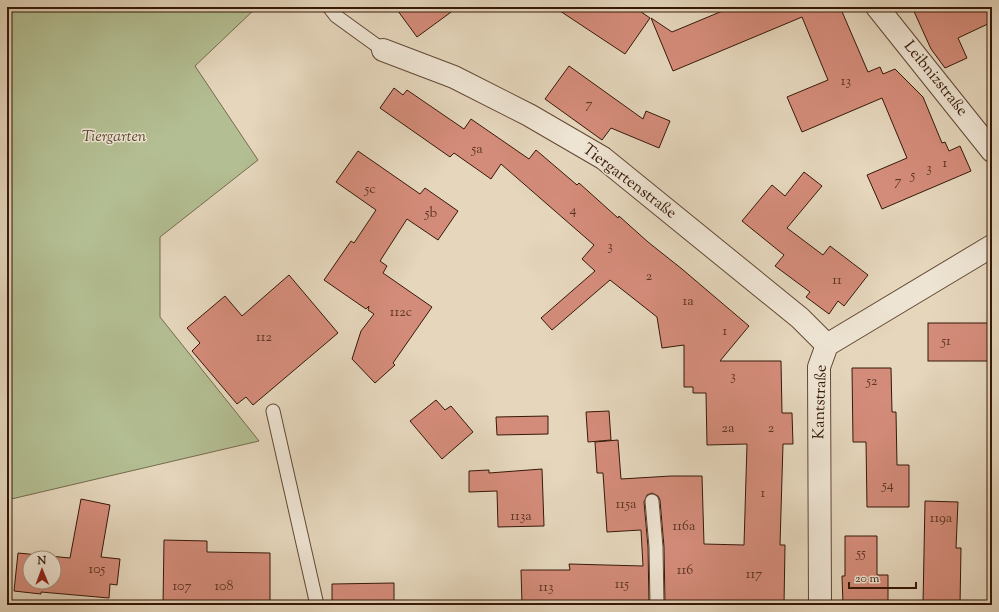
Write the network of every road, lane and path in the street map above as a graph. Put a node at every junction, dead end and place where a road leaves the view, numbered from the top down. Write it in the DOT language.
graph roads {
  1 [pos="329,7"];
  2 [pos="877,7"];
  3 [pos="383,50"];
  4 [pos="992,151"];
  5 [pos="992,246"];
  6 [pos="827,345"];
  7 [pos="272,411"];
  8 [pos="652,501"];
  9 [pos="317,605"];
  10 [pos="657,605"];
  11 [pos="820,605"];
  1 -- 3 [label="lane"];
  2 -- 4 [label="street, Leibnizstraße"];
  3 -- 6 [label="street, Tiergartenstraße"];
  5 -- 6 [label="street, Kantstraße"];
  6 -- 11 [label="street, Kantstraße"];
  7 -- 9 [label="lane"];
  8 -- 10 [label="lane"];
}
